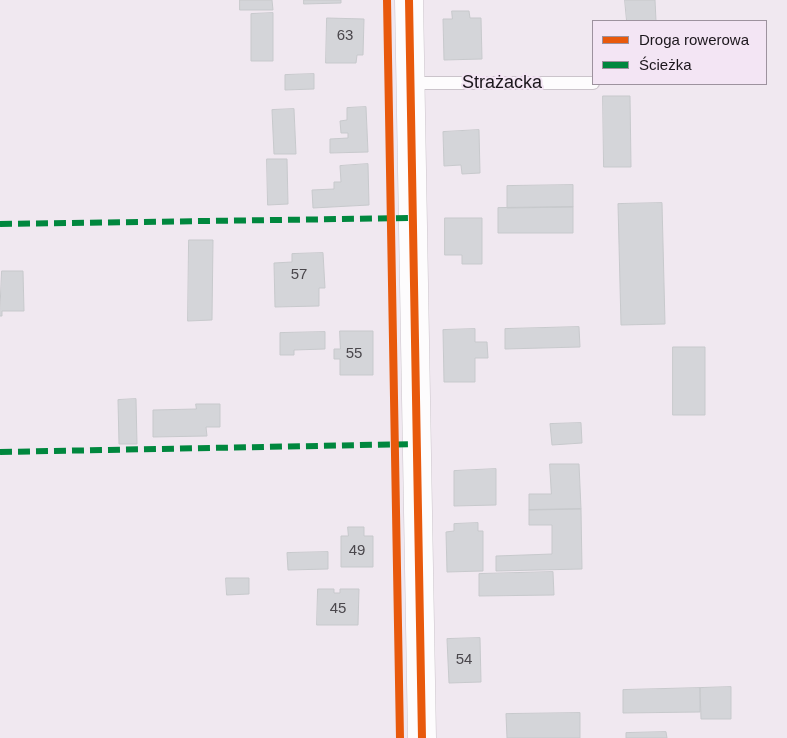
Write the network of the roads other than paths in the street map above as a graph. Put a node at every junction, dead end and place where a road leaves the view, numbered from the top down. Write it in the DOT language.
graph roads {
  1 [pos="409,0"];
  2 [pos="410,83"];
  3 [pos="592,83"];
  4 [pos="422,738"];
  1 -- 2 [label="street"];
  2 -- 3 [label="lane, Strażacka"];
  2 -- 4 [label="street"];
}
